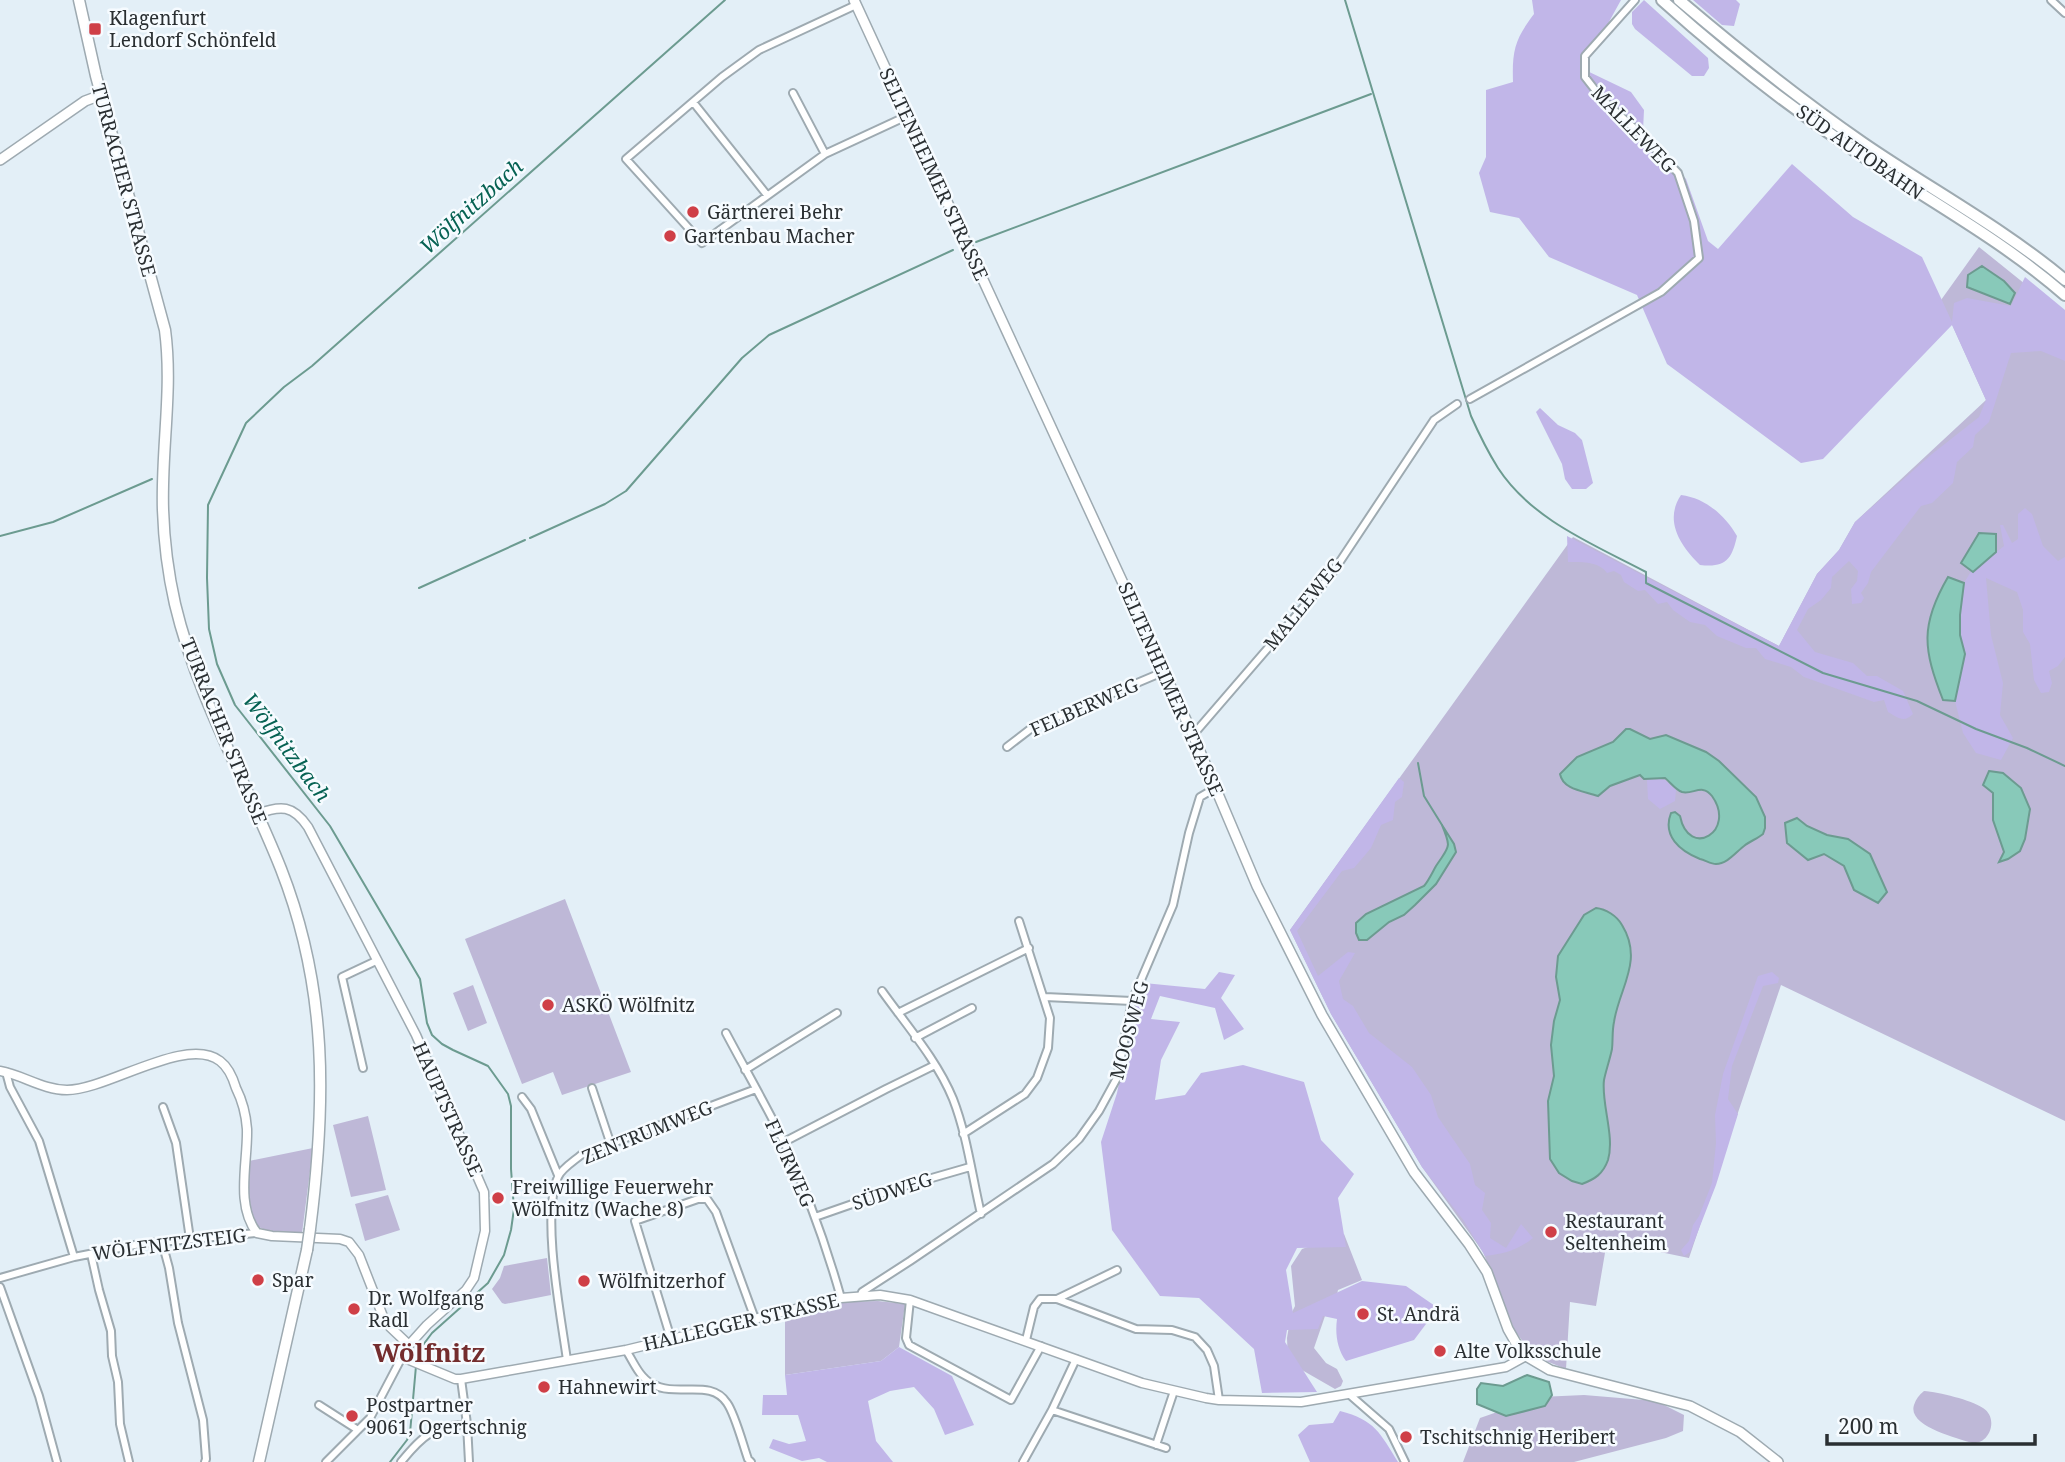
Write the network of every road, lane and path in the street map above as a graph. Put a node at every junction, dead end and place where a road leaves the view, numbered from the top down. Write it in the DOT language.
graph roads {
  1 [pos="79,0"];
  2 [pos="1634,0"];
  3 [pos="1662,0"];
  4 [pos="1679,0"];
  5 [pos="2050,0"];
  6 [pos="855,2"];
  7 [pos="2065,13"];
  8 [pos="793,93"];
  9 [pos="101,95"];
  10 [pos="693,102"];
  11 [pos="907,116"];
  12 [pos="825,154"];
  13 [pos="0,160"];
  14 [pos="767,195"];
  15 [pos="2065,280"];
  16 [pos="2065,295"];
  17 [pos="1470,398"];
  18 [pos="1457,404"];
  19 [pos="1163,672"];
  20 [pos="1193,734"];
  21 [pos="1007,747"];
  22 [pos="1215,783"];
  23 [pos="257,814"];
  24 [pos="1019,921"];
  25 [pos="1029,948"];
  26 [pos="376,961"];
  27 [pos="882,992"];
  28 [pos="1045,997"];
  29 [pos="1132,1001"];
  30 [pos="972,1008"];
  31 [pos="837,1013"];
  32 [pos="898,1013"];
  33 [pos="726,1033"];
  34 [pos="915,1038"];
  35 [pos="935,1065"];
  36 [pos="363,1068"];
  37 [pos="745,1070"];
  38 [pos="3,1072"];
  39 [pos="592,1088"];
  40 [pos="756,1089"];
  41 [pos="522,1097"];
  42 [pos="163,1107"];
  43 [pos="963,1134"];
  44 [pos="784,1142"];
  45 [pos="611,1145"];
  46 [pos="970,1167"];
  47 [pos="558,1175"];
  48 [pos="981,1214"];
  49 [pos="815,1217"];
  50 [pos="257,1233"];
  51 [pos="190,1239"];
  52 [pos="162,1242"];
  53 [pos="91,1254"];
  54 [pos="74,1257"];
  55 [pos="1117,1270"];
  56 [pos="0,1278"];
  57 [pos="0,1287"];
  58 [pos="861,1295"];
  59 [pos="841,1298"];
  60 [pos="1057,1299"];
  61 [pos="910,1300"];
  62 [pos="755,1319"];
  63 [pos="670,1339"];
  64 [pos="1026,1340"];
  65 [pos="410,1345"];
  66 [pos="1041,1346"];
  67 [pos="626,1349"];
  68 [pos="1526,1356"];
  69 [pos="401,1357"];
  70 [pos="1076,1359"];
  71 [pos="567,1360"];
  72 [pos="461,1379"];
  73 [pos="1174,1391"];
  74 [pos="1350,1395"];
  75 [pos="1219,1400"];
  76 [pos="320,1405"];
  77 [pos="1052,1410"];
  78 [pos="467,1424"];
  79 [pos="359,1430"];
  80 [pos="1156,1445"];
  81 [pos="1166,1448"];
  82 [pos="57,1462"];
  83 [pos="128,1462"];
  84 [pos="205,1462"];
  85 [pos="259,1462"];
  86 [pos="326,1462"];
  87 [pos="401,1462"];
  88 [pos="469,1462"];
  89 [pos="751,1462"];
  90 [pos="1023,1462"];
  91 [pos="1405,1462"];
  92 [pos="1778,1462"];
  1 -- 9 [label="main road, TURRACHER STRASSE"];
  2 -- 17 [label="street, MALLEWEG"];
  3 -- 16 [label="highway, SÜD AUTOBAHN"];
  4 -- 15 [label="highway, SÜD AUTOBAHN"];
  5 -- 7 [label="street"];
  6 -- 10 [label="street"];
  6 -- 11 [label="main road, SELTENHEIMER STRASSE"];
  8 -- 12 [label="street"];
  9 -- 13 [label="main road"];
  9 -- 23 [label="main road, TURRACHER STRASSE"];
  10 -- 14 [label="street"];
  10 -- 14 [label="street"];
  11 -- 12 [label="street"];
  11 -- 19 [label="main road, SELTENHEIMER STRASSE"];
  12 -- 14 [label="street"];
  18 -- 20 [label="street, MALLEWEG"];
  19 -- 20 [label="main road, SELTENHEIMER STRASSE"];
  19 -- 21 [label="street, FELBERWEG"];
  20 -- 22 [label="main road, SELTENHEIMER STRASSE"];
  22 -- 29 [label="street, MOOSWEG"];
  22 -- 68 [label="main road, SELTENHEIMER STRASSE"];
  23 -- 26 [label="street, HAUPTSTRASSE"];
  23 -- 85 [label="main road, TURRACHER STRASSE, bridge"];
  24 -- 25 [label="street"];
  25 -- 28 [label="street"];
  25 -- 32 [label="street"];
  26 -- 36 [label="street"];
  26 -- 65 [label="street, HAUPTSTRASSE"];
  27 -- 32 [label="street"];
  28 -- 29 [label="street"];
  28 -- 43 [label="street"];
  29 -- 48 [label="street, MOOSWEG"];
  30 -- 34 [label="street"];
  31 -- 37 [label="street"];
  32 -- 34 [label="street"];
  33 -- 37 [label="street, FLURWEG"];
  34 -- 35 [label="street"];
  35 -- 43 [label="street"];
  35 -- 44 [label="street"];
  37 -- 40 [label="street, FLURWEG"];
  38 -- 50 [label="street"];
  38 -- 54 [label="street"];
  39 -- 45 [label="street"];
  40 -- 44 [label="street, FLURWEG"];
  40 -- 45 [label="street, ZENTRUMWEG"];
  41 -- 47 [label="street"];
  42 -- 51 [label="street"];
  43 -- 46 [label="street"];
  44 -- 49 [label="street, FLURWEG"];
  45 -- 47 [label="street, ZENTRUMWEG"];
  46 -- 48 [label="street"];
  46 -- 49 [label="street, SÜDWEG"];
  47 -- 71 [label="street"];
  48 -- 58 [label="street, MOOSWEG"];
  49 -- 59 [label="street, FLURWEG"];
  50 -- 51 [label="street, WÖLFNITZSTEIG"];
  50 -- 65 [label="street"];
  51 -- 52 [label="street, WÖLFNITZSTEIG"];
  52 -- 53 [label="street, WÖLFNITZSTEIG"];
  52 -- 84 [label="street"];
  53 -- 54 [label="street, WÖLFNITZSTEIG"];
  53 -- 83 [label="street"];
  54 -- 56 [label="street, WÖLFNITZSTEIG"];
  55 -- 60 [label="street"];
  57 -- 82 [label="street"];
  58 -- 59 [label="street, HALLEGGER STRASSE"];
  58 -- 61 [label="street, HALLEGGER STRASSE"];
  59 -- 62 [label="street, HALLEGGER STRASSE"];
  60 -- 64 [label="street"];
  60 -- 75 [label="street"];
  61 -- 64 [label="street, HALLEGGER STRASSE"];
  61 -- 66 [label="street"];
  62 -- 63 [label="street, HALLEGGER STRASSE"];
  62 -- 63 [label="street"];
  63 -- 67 [label="street, HALLEGGER STRASSE"];
  64 -- 66 [label="street, HALLEGGER STRASSE"];
  65 -- 69 [label="street, HAUPTSTRASSE"];
  66 -- 70 [label="street, HALLEGGER STRASSE"];
  67 -- 71 [label="street, HALLEGGER STRASSE"];
  67 -- 89 [label="street"];
  68 -- 74 [label="street, HALLEGGER STRASSE"];
  68 -- 92 [label="main road"];
  69 -- 72 [label="street, HALLEGGER STRASSE"];
  69 -- 79 [label="street, HAUPTSTRASSE"];
  70 -- 73 [label="street, HALLEGGER STRASSE"];
  70 -- 77 [label="street"];
  71 -- 72 [label="street, HALLEGGER STRASSE"];
  72 -- 78 [label="street"];
  73 -- 75 [label="street, HALLEGGER STRASSE"];
  73 -- 80 [label="street"];
  74 -- 75 [label="street, HALLEGGER STRASSE"];
  74 -- 91 [label="street"];
  76 -- 79 [label="street"];
  77 -- 80 [label="street"];
  77 -- 90 [label="street"];
  78 -- 87 [label="street"];
  78 -- 88 [label="street"];
  79 -- 86 [label="street, HAUPTSTRASSE"];
  80 -- 81 [label="street"];
}
